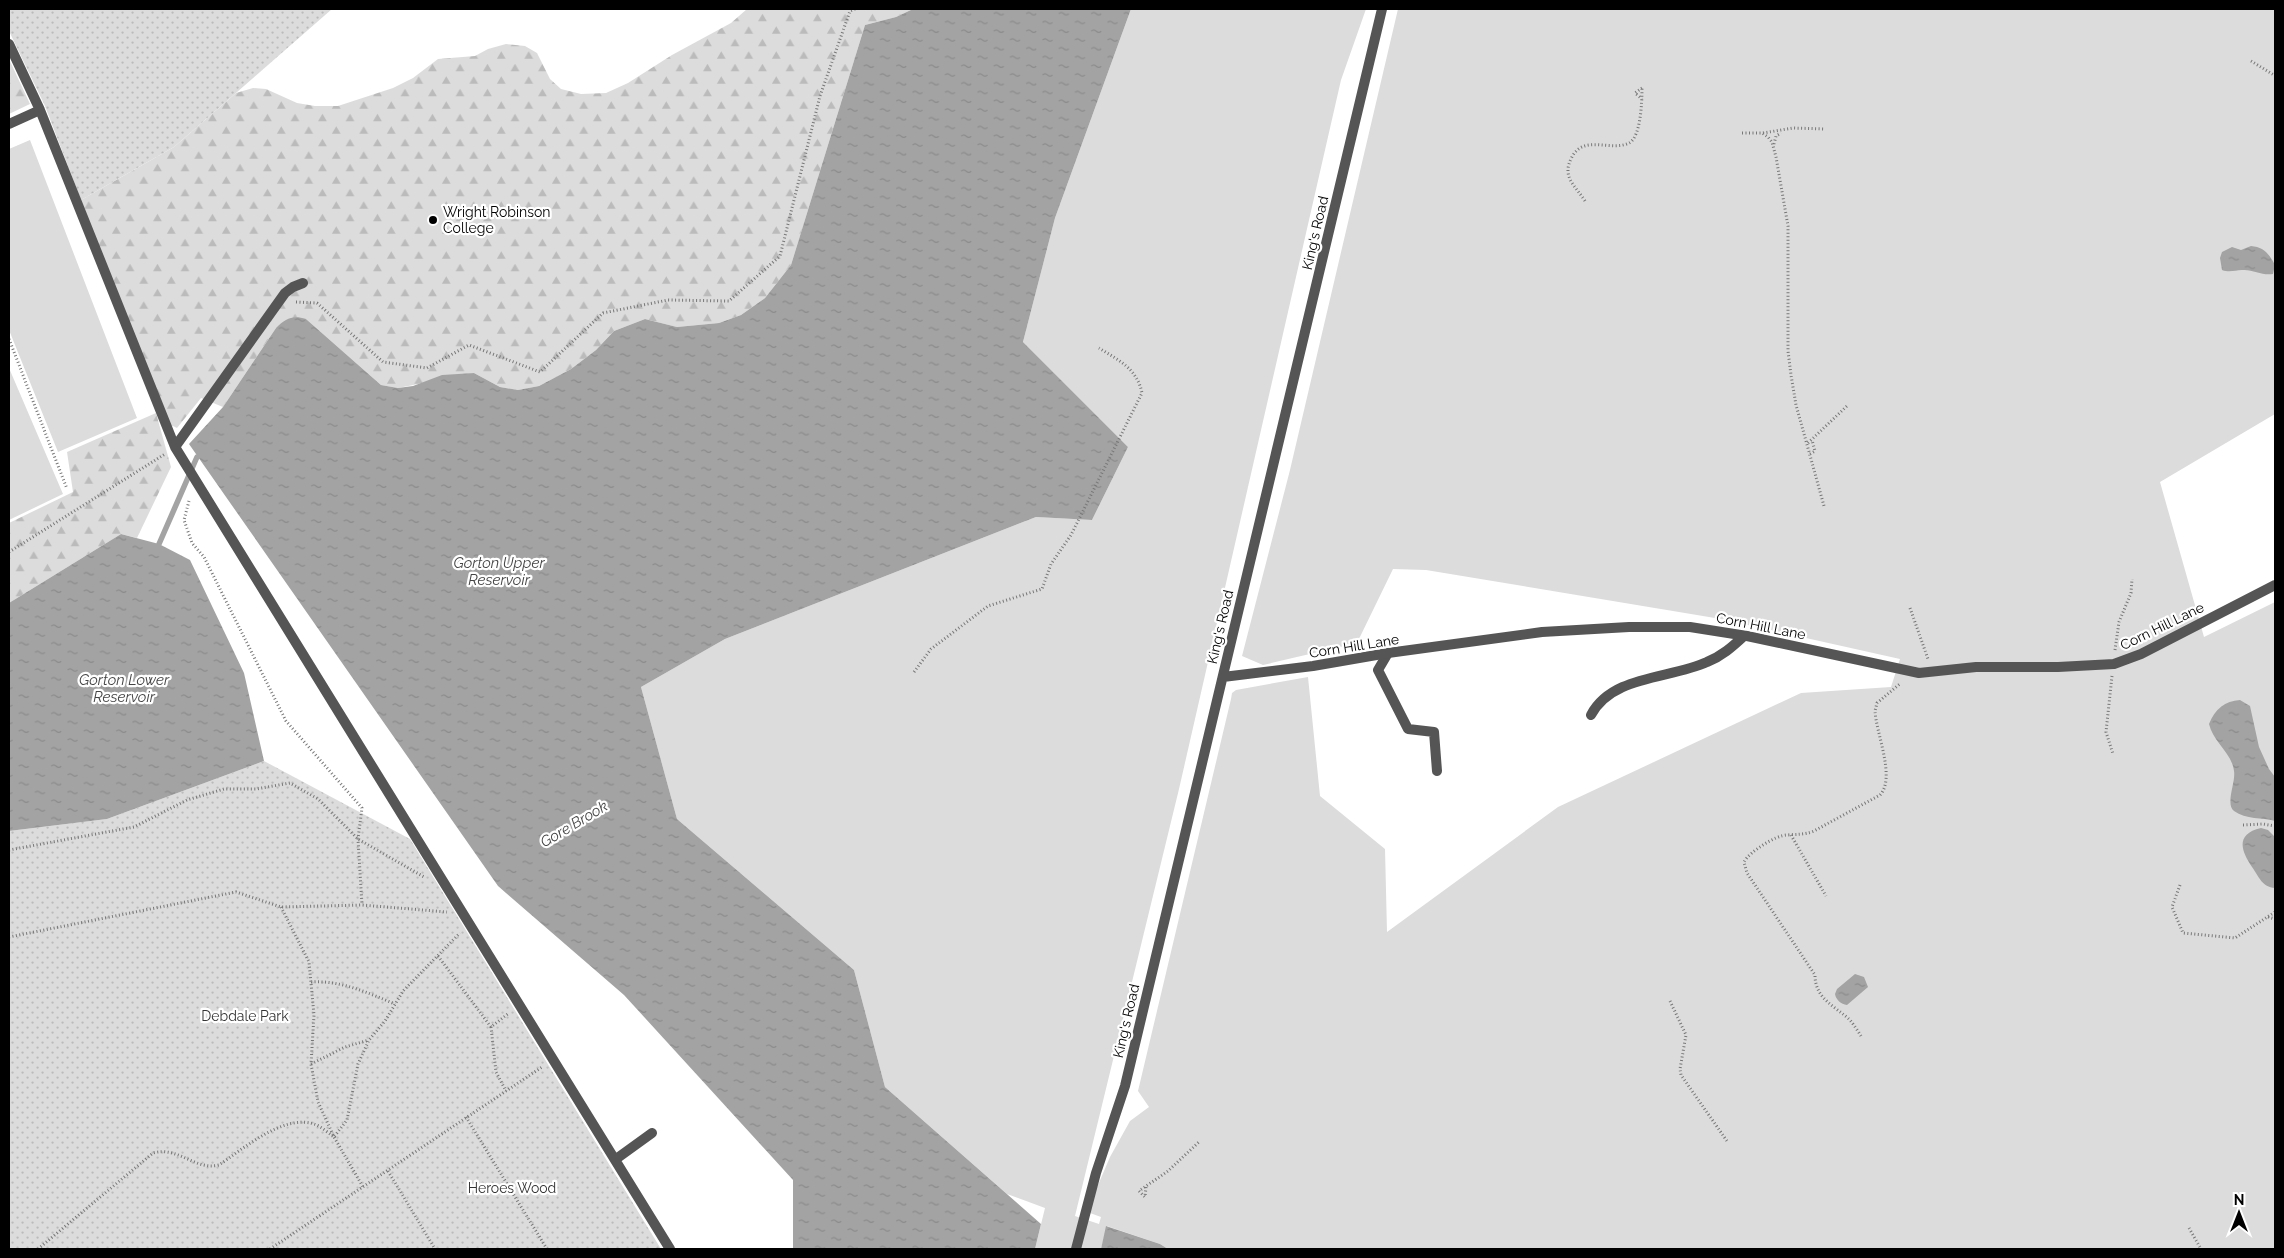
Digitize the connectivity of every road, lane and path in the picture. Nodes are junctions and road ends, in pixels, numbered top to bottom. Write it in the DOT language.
graph roads {
  1 [pos="855,9"];
  2 [pos="1382,9"];
  3 [pos="9,44"];
  4 [pos="2250,61"];
  5 [pos="2274,75"];
  6 [pos="1642,98"];
  7 [pos="40,110"];
  8 [pos="9,124"];
  9 [pos="1825,129"];
  10 [pos="1783,131"];
  11 [pos="1742,133"];
  12 [pos="1762,134"];
  13 [pos="1774,148"];
  14 [pos="1585,201"];
  15 [pos="303,283"];
  16 [pos="279,302"];
  17 [pos="9,339"];
  18 [pos="1099,348"];
  19 [pos="1848,405"];
  20 [pos="1812,440"];
  21 [pos="1808,444"];
  22 [pos="175,447"];
  23 [pos="1810,454"];
  24 [pos="67,489"];
  25 [pos="189,501"];
  26 [pos="1824,506"];
  27 [pos="9,552"];
  28 [pos="2132,578"];
  29 [pos="2275,584"];
  30 [pos="1910,608"];
  31 [pos="1744,636"];
  32 [pos="1388,654"];
  33 [pos="2114,664"];
  34 [pos="914,672"];
  35 [pos="1924,673"];
  36 [pos="1223,678"];
  37 [pos="1591,715"];
  38 [pos="2113,754"];
  39 [pos="1437,771"];
  40 [pos="2243,825"];
  41 [pos="2275,826"];
  42 [pos="1790,835"];
  43 [pos="358,839"];
  44 [pos="9,850"];
  45 [pos="429,884"];
  46 [pos="2180,885"];
  47 [pos="1826,896"];
  48 [pos="362,905"];
  49 [pos="443,905"];
  50 [pos="280,907"];
  51 [pos="448,912"];
  52 [pos="2275,912"];
  53 [pos="463,913"];
  54 [pos="2267,917"];
  55 [pos="452,919"];
  56 [pos="2275,919"];
  57 [pos="457,926"];
  58 [pos="9,937"];
  59 [pos="438,956"];
  60 [pos="311,982"];
  61 [pos="1670,1001"];
  62 [pos="395,1004"];
  63 [pos="520,1005"];
  64 [pos="491,1027"];
  65 [pos="1861,1036"];
  66 [pos="369,1040"];
  67 [pos="554,1060"];
  68 [pos="311,1064"];
  69 [pos="506,1091"];
  70 [pos="466,1117"];
  71 [pos="652,1133"];
  72 [pos="334,1137"];
  73 [pos="1200,1141"];
  74 [pos="1727,1141"];
  75 [pos="616,1159"];
  76 [pos="388,1171"];
  77 [pos="363,1187"];
  78 [pos="1146,1187"];
  79 [pos="2189,1228"];
  80 [pos="38,1249"];
  81 [pos="270,1249"];
  82 [pos="435,1249"];
  83 [pos="547,1249"];
  84 [pos="670,1249"];
  85 [pos="1076,1249"];
  86 [pos="2201,1249"];
  1 -- 16 [label="path"];
  2 -- 36 [label="street, King's Road"];
  3 -- 7 [label="street"];
  4 -- 5 [label="path"];
  6 -- 14 [label="path"];
  7 -- 8 [label="street"];
  7 -- 22 [label="street"];
  9 -- 10 [label="path"];
  10 -- 12 [label="path"];
  10 -- 13 [label="path"];
  11 -- 12 [label="path"];
  12 -- 13 [label="path"];
  13 -- 21 [label="path"];
  15 -- 16 [label="street"];
  16 -- 22 [label="street"];
  17 -- 24 [label="path"];
  18 -- 34 [label="path"];
  19 -- 20 [label="path"];
  20 -- 21 [label="path"];
  20 -- 23 [label="path"];
  21 -- 23 [label="path"];
  22 -- 27 [label="path"];
  22 -- 53 [label="street"];
  23 -- 26 [label="path"];
  25 -- 43 [label="path"];
  28 -- 33 [label="path"];
  29 -- 33 [label="street, Corn Hill Lane"];
  30 -- 35 [label="path"];
  31 -- 32 [label="street, Corn Hill Lane"];
  31 -- 35 [label="street, Corn Hill Lane"];
  31 -- 37 [label="street"];
  32 -- 36 [label="street, Corn Hill Lane"];
  32 -- 39 [label="street"];
  33 -- 35 [label="street, Corn Hill Lane"];
  33 -- 38 [label="path"];
  35 -- 42 [label="path"];
  36 -- 85 [label="street, King's Road"];
  40 -- 41 [label="path"];
  42 -- 47 [label="path"];
  42 -- 65 [label="path"];
  43 -- 44 [label="path"];
  43 -- 45 [label="path"];
  43 -- 48 [label="path"];
  46 -- 54 [label="path"];
  48 -- 50 [label="path"];
  48 -- 51 [label="path"];
  49 -- 51 [label="path"];
  50 -- 58 [label="path"];
  50 -- 60 [label="path"];
  51 -- 53 [label="path"];
  51 -- 55 [label="path"];
  52 -- 54 [label="path"];
  53 -- 63 [label="street"];
  54 -- 56 [label="path"];
  57 -- 59 [label="path"];
  59 -- 62 [label="path"];
  59 -- 64 [label="path"];
  60 -- 62 [label="path"];
  60 -- 68 [label="path"];
  61 -- 74 [label="path"];
  62 -- 66 [label="path"];
  63 -- 64 [label="path"];
  63 -- 67 [label="street"];
  64 -- 69 [label="path"];
  66 -- 68 [label="path"];
  66 -- 72 [label="path"];
  67 -- 69 [label="path"];
  67 -- 75 [label="street"];
  68 -- 72 [label="path"];
  69 -- 70 [label="path"];
  70 -- 76 [label="path"];
  70 -- 83 [label="path"];
  71 -- 75 [label="street"];
  72 -- 77 [label="path"];
  72 -- 80 [label="path"];
  73 -- 78 [label="path"];
  75 -- 84 [label="street"];
  76 -- 77 [label="path"];
  76 -- 82 [label="path"];
  77 -- 81 [label="path"];
  79 -- 86 [label="path"];
}
